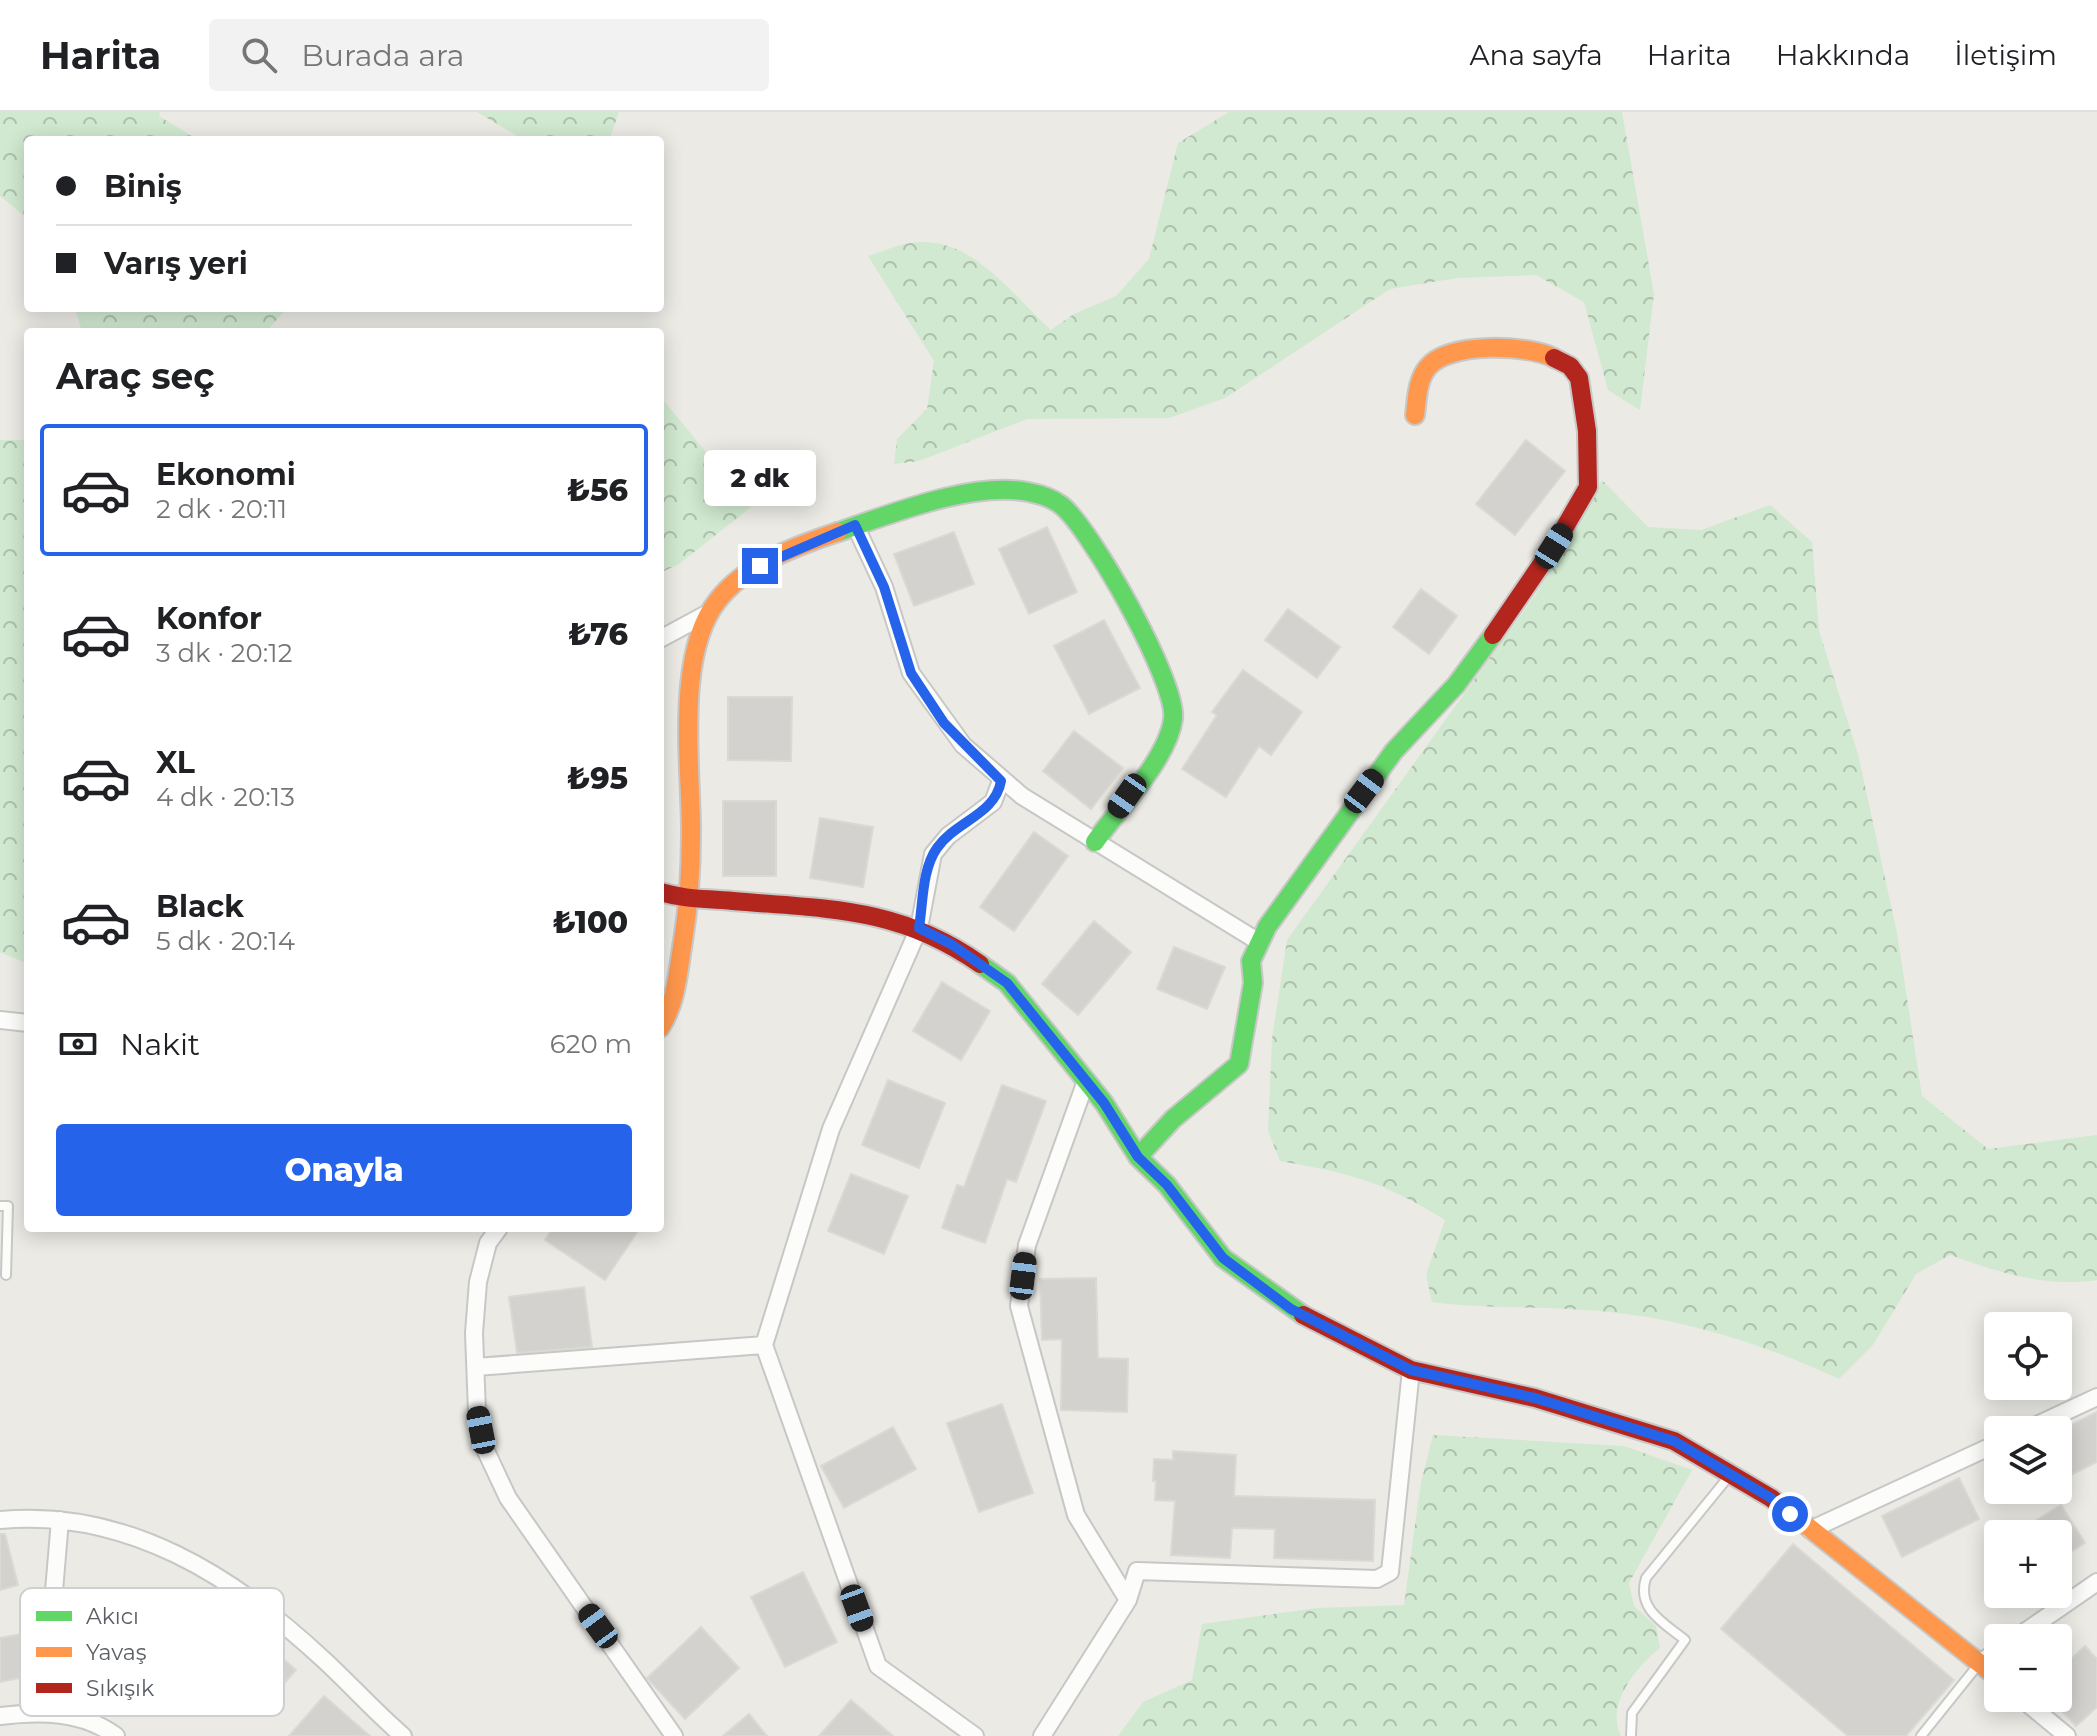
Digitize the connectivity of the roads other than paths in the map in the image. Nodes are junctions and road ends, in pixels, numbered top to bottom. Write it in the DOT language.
graph roads {
  1 [pos="1415,415"];
  2 [pos="855,525"];
  3 [pos="710,612"];
  4 [pos="664,637"];
  5 [pos="1001,781"];
  6 [pos="1095,842"];
  7 [pos="664,893"];
  8 [pos="691,901"];
  9 [pos="919,928"];
  10 [pos="1259,942"];
  11 [pos="664,1019"];
  12 [pos="0,1020"];
  13 [pos="24,1023"];
  14 [pos="1086,1081"];
  15 [pos="1138,1157"];
  16 [pos="0,1206"];
  17 [pos="496,1232"];
  18 [pos="6,1275"];
  19 [pos="764,1345"];
  20 [pos="476,1367"];
  21 [pos="1411,1370"];
  22 [pos="2097,1397"];
  23 [pos="2056,1416"];
  24 [pos="1984,1449"];
  25 [pos="1730,1475"];
  26 [pos="0,1520"];
  27 [pos="60,1520"];
  28 [pos="1810,1530"];
  29 [pos="2097,1582"];
  30 [pos="54,1588"];
  31 [pos="232,1588"];
  32 [pos="1128,1600"];
  33 [pos="2036,1624"];
  34 [pos="284,1625"];
  35 [pos="1984,1660"];
  36 [pos="1980,1663"];
  37 [pos="1984,1666"];
  38 [pos="2038,1712"];
  39 [pos="20,1715"];
  40 [pos="0,1716"];
  41 [pos="73,1716"];
  42 [pos="116,1736"];
  43 [pos="403,1736"];
  44 [pos="674,1736"];
  45 [pos="975,1736"];
  46 [pos="1042,1736"];
  47 [pos="1631,1736"];
  48 [pos="1921,1736"];
  49 [pos="2067,1736"];
  1 -- 10 [label="street"];
  2 -- 3 [label="street"];
  2 -- 5 [label="street"];
  2 -- 6 [label="street"];
  3 -- 4 [label="street"];
  3 -- 8 [label="street"];
  5 -- 6 [label="street"];
  5 -- 9 [label="street"];
  6 -- 10 [label="street"];
  7 -- 8 [label="street"];
  8 -- 9 [label="street"];
  8 -- 11 [label="street"];
  9 -- 14 [label="street"];
  9 -- 19 [label="street"];
  10 -- 15 [label="street"];
  12 -- 13 [label="street"];
  14 -- 15 [label="street"];
  14 -- 32 [label="street"];
  15 -- 21 [label="street"];
  16 -- 18 [label="lane"];
  17 -- 20 [label="street"];
  19 -- 20 [label="street"];
  19 -- 45 [label="street"];
  20 -- 44 [label="street"];
  21 -- 25 [label="street"];
  21 -- 32 [label="street"];
  22 -- 23 [label="street"];
  24 -- 28 [label="street"];
  25 -- 28 [label="street"];
  25 -- 47 [label="lane"];
  26 -- 27 [label="street"];
  27 -- 30 [label="street"];
  27 -- 31 [label="street"];
  28 -- 36 [label="street"];
  29 -- 33 [label="street"];
  32 -- 46 [label="street"];
  34 -- 43 [label="street"];
  35 -- 36 [label="street"];
  36 -- 37 [label="street"];
  36 -- 48 [label="lane"];
  38 -- 49 [label="street"];
  39 -- 40 [label="street"];
  41 -- 42 [label="street"];
}
